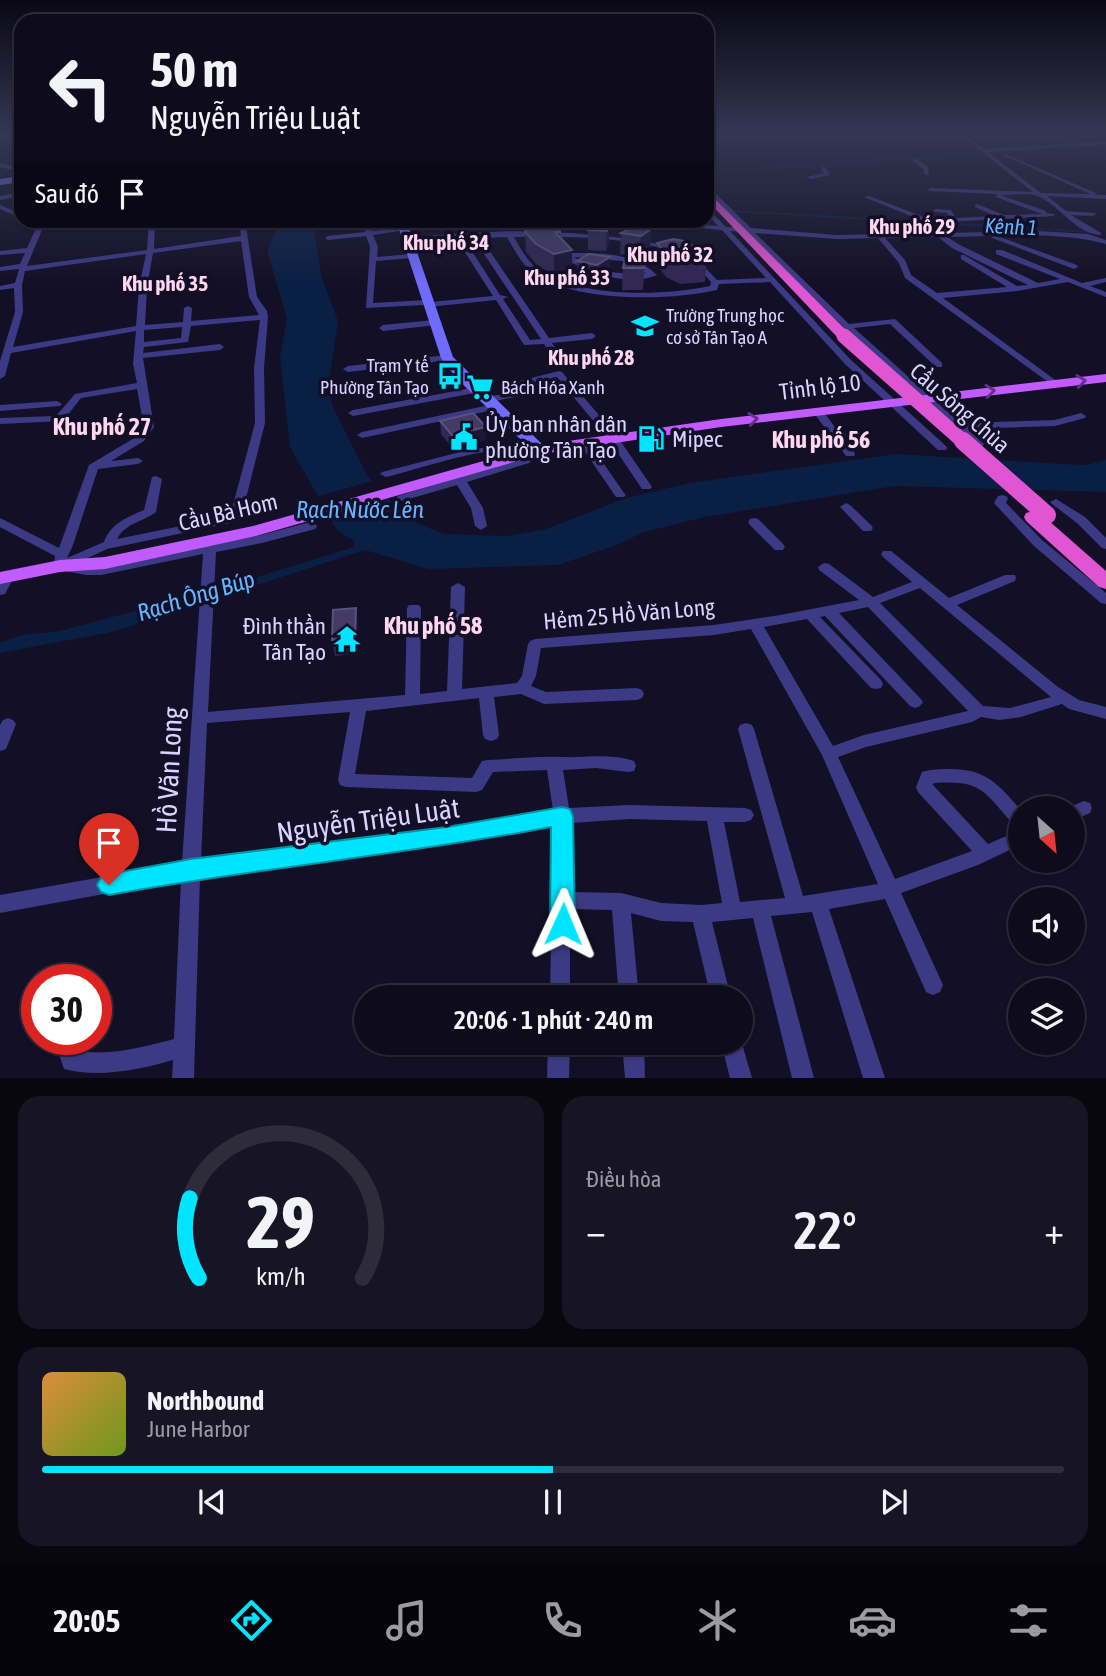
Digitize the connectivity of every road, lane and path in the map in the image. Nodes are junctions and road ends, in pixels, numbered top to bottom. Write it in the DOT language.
graph roads {
  1 [pos="969,184"];
  2 [pos="1028,184"];
  3 [pos="1073,184"];
  4 [pos="930,190"];
  5 [pos="990,192"];
  6 [pos="1041,194"];
  7 [pos="867,197"];
  8 [pos="1102,197"];
  9 [pos="977,206"];
  10 [pos="1007,208"];
  11 [pos="717,210"];
  12 [pos="1066,213"];
  13 [pos="938,214"];
  14 [pos="1094,214"];
  15 [pos="1052,215"];
  16 [pos="1001,216"];
  17 [pos="1020,216"];
  18 [pos="987,218"];
  19 [pos="954,219"];
  20 [pos="997,225"];
  21 [pos="1006,226"];
  22 [pos="1031,227"];
  23 [pos="40,228"];
  24 [pos="150,228"];
  25 [pos="244,228"];
  26 [pos="366,228"];
  27 [pos="711,228"];
  28 [pos="1086,228"];
  29 [pos="403,230"];
  30 [pos="736,230"];
  31 [pos="368,233"];
  32 [pos="509,233"];
  33 [pos="568,234"];
  34 [pos="987,234"];
  35 [pos="588,236"];
  36 [pos="942,236"];
  37 [pos="1106,237"];
  38 [pos="246,238"];
  39 [pos="328,238"];
  40 [pos="850,238"];
  41 [pos="881,238"];
  42 [pos="955,246"];
  43 [pos="858,247"];
  44 [pos="1019,247"];
  45 [pos="29,250"];
  46 [pos="150,252"];
  47 [pos="0,253"];
  48 [pos="566,255"];
  49 [pos="411,256"];
  50 [pos="489,256"];
  51 [pos="584,256"];
  52 [pos="472,257"];
  53 [pos="374,259"];
  54 [pos="23,267"];
  55 [pos="0,269"];
  56 [pos="592,270"];
  57 [pos="1044,271"];
  58 [pos="499,272"];
  59 [pos="608,273"];
  60 [pos="482,274"];
  61 [pos="584,275"];
  62 [pos="653,275"];
  63 [pos="1068,280"];
  64 [pos="1106,280"];
  65 [pos="769,281"];
  66 [pos="715,282"];
  67 [pos="18,285"];
  68 [pos="1082,285"];
  69 [pos="1037,286"];
  70 [pos="0,288"];
  71 [pos="1017,289"];
  72 [pos="672,293"];
  73 [pos="1106,295"];
  74 [pos="514,296"];
  75 [pos="935,296"];
  76 [pos="498,298"];
  77 [pos="428,304"];
  78 [pos="188,308"];
  79 [pos="527,314"];
  80 [pos="510,316"];
  81 [pos="264,317"];
  82 [pos="434,323"];
  83 [pos="187,324"];
  84 [pos="141,328"];
  85 [pos="383,328"];
  86 [pos="842,333"];
  87 [pos="592,335"];
  88 [pos="186,340"];
  89 [pos="547,342"];
  90 [pos="220,347"];
  91 [pos="8,351"];
  92 [pos="139,351"];
  93 [pos="447,358"];
  94 [pos="939,365"];
  95 [pos="560,368"];
  96 [pos="348,369"];
  97 [pos="0,376"];
  98 [pos="1106,378"];
  99 [pos="1055,384"];
  100 [pos="142,385"];
  101 [pos="926,398"];
  102 [pos="486,399"];
  103 [pos="891,402"];
  104 [pos="57,404"];
  105 [pos="0,408"];
  106 [pos="818,412"];
  107 [pos="353,413"];
  108 [pos="1081,416"];
  109 [pos="0,421"];
  110 [pos="959,426"];
  111 [pos="362,435"];
  112 [pos="613,438"];
  113 [pos="584,443"];
  114 [pos="942,448"];
  115 [pos="540,450"];
  116 [pos="516,452"];
  117 [pos="990,452"];
  118 [pos="850,454"];
  119 [pos="138,461"];
  120 [pos="93,467"];
  121 [pos="386,474"];
  122 [pos="156,479"];
  123 [pos="453,486"];
  124 [pos="646,487"];
  125 [pos="620,495"];
  126 [pos="402,498"];
  127 [pos="1002,498"];
  128 [pos="845,507"];
  129 [pos="1046,511"];
  130 [pos="0,522"];
  131 [pos="754,522"];
  132 [pos="311,526"];
  133 [pos="481,526"];
  134 [pos="867,527"];
  135 [pos="1106,545"];
  136 [pos="779,547"];
  137 [pos="210,549"];
  138 [pos="106,553"];
  139 [pos="887,554"];
  140 [pos="60,560"];
  141 [pos="1106,566"];
  142 [pos="824,568"];
  143 [pos="1010,578"];
  144 [pos="3,582"];
  145 [pos="1106,582"];
  146 [pos="921,583"];
  147 [pos="458,587"];
  148 [pos="1106,600"];
  149 [pos="871,602"];
  150 [pos="947,604"];
  151 [pos="414,608"];
  152 [pos="828,610"];
  153 [pos="810,614"];
  154 [pos="755,624"];
  155 [pos="876,684"];
  156 [pos="522,688"];
  157 [pos="486,691"];
  158 [pos="454,694"];
  159 [pos="637,694"];
  160 [pos="412,698"];
  161 [pos="1063,698"];
  162 [pos="915,702"];
  163 [pos="359,706"];
  164 [pos="978,711"];
  165 [pos="1106,713"];
  166 [pos="201,718"];
  167 [pos="8,724"];
  168 [pos="746,729"];
  169 [pos="491,735"];
  170 [pos="0,745"];
  171 [pos="829,754"];
  172 [pos="554,762"];
  173 [pos="628,766"];
  174 [pos="1008,807"];
  175 [pos="713,814"];
  176 [pos="745,815"];
  177 [pos="562,816"];
  178 [pos="1008,842"];
  179 [pos="985,853"];
  180 [pos="191,870"];
  181 [pos="890,889"];
  182 [pos="563,900"];
  183 [pos="621,902"];
  184 [pos="818,902"];
  185 [pos="0,904"];
  186 [pos="796,905"];
  187 [pos="760,909"];
  188 [pos="733,911"];
  189 [pos="701,914"];
  190 [pos="561,985"];
  191 [pos="628,985"];
  192 [pos="718,985"];
  193 [pos="933,985"];
  194 [pos="185,1046"];
  195 [pos="70,1055"];
  196 [pos="559,1055"];
  197 [pos="634,1055"];
  198 [pos="735,1055"];
  199 [pos="635,1075"];
  200 [pos="183,1077"];
  201 [pos="558,1077"];
  202 [pos="741,1077"];
  203 [pos="803,1077"];
  204 [pos="874,1077"];
  1 -- 5 [label="street"];
  2 -- 6 [label="street"];
  3 -- 8 [label="street"];
  4 -- 5 [label="street"];
  5 -- 6 [label="street"];
  5 -- 15 [label="street"];
  6 -- 8 [label="street"];
  6 -- 12 [label="street"];
  7 -- 19 [label="street"];
  9 -- 16 [label="street"];
  10 -- 17 [label="street"];
  11 -- 30 [label="highway, Cầu Sông Chùa"];
  11 -- 30 [label="street"];
  12 -- 14 [label="street"];
  12 -- 28 [label="street"];
  13 -- 19 [label="street"];
  15 -- 17 [label="street"];
  15 -- 28 [label="street"];
  16 -- 17 [label="street"];
  16 -- 18 [label="street"];
  17 -- 22 [label="street"];
  18 -- 19 [label="street"];
  18 -- 20 [label="street"];
  18 -- 21 [label="street"];
  23 -- 45 [label="street"];
  24 -- 46 [label="street"];
  25 -- 38 [label="street"];
  26 -- 31 [label="street"];
  27 -- 30 [label="street"];
  28 -- 37 [label="street"];
  29 -- 31 [label="street"];
  29 -- 32 [label="street"];
  29 -- 49 [label="main road"];
  30 -- 40 [label="street"];
  30 -- 65 [label="street"];
  30 -- 86 [label="highway, Cầu Sông Chùa"];
  31 -- 39 [label="street"];
  31 -- 53 [label="street"];
  32 -- 33 [label="street"];
  32 -- 72 [label="street"];
  33 -- 35 [label="street"];
  33 -- 48 [label="street"];
  34 -- 36 [label="street"];
  34 -- 37 [label="street"];
  34 -- 44 [label="street"];
  35 -- 51 [label="street"];
  35 -- 66 [label="street"];
  36 -- 41 [label="street"];
  36 -- 42 [label="street"];
  38 -- 46 [label="street"];
  38 -- 81 [label="street"];
  40 -- 41 [label="street"];
  40 -- 43 [label="street"];
  41 -- 75 [label="street"];
  42 -- 69 [label="street"];
  42 -- 71 [label="street"];
  44 -- 57 [label="street"];
  44 -- 57 [label="street"];
  45 -- 47 [label="street"];
  45 -- 54 [label="street"];
  46 -- 54 [label="street"];
  46 -- 84 [label="street"];
  48 -- 51 [label="street"];
  48 -- 56 [label="street"];
  49 -- 53 [label="street"];
  49 -- 77 [label="main road"];
  50 -- 52 [label="street"];
  50 -- 52 [label="street"];
  50 -- 58 [label="street"];
  51 -- 59 [label="street"];
  51 -- 62 [label="street"];
  52 -- 60 [label="street"];
  53 -- 77 [label="street"];
  54 -- 55 [label="street"];
  54 -- 67 [label="street"];
  56 -- 59 [label="street"];
  56 -- 61 [label="street"];
  57 -- 63 [label="street"];
  58 -- 60 [label="street"];
  58 -- 74 [label="street"];
  59 -- 62 [label="street"];
  60 -- 76 [label="street"];
  62 -- 72 [label="street"];
  63 -- 68 [label="street"];
  63 -- 69 [label="street"];
  64 -- 68 [label="street"];
  65 -- 66 [label="street"];
  65 -- 103 [label="street"];
  66 -- 72 [label="street"];
  67 -- 70 [label="street"];
  67 -- 91 [label="street"];
  68 -- 73 [label="street"];
  69 -- 71 [label="street"];
  71 -- 75 [label="street"];
  74 -- 76 [label="street"];
  74 -- 79 [label="street"];
  75 -- 99 [label="street"];
  76 -- 77 [label="street"];
  76 -- 80 [label="street"];
  77 -- 82 [label="main road"];
  78 -- 83 [label="street"];
  79 -- 80 [label="street"];
  79 -- 89 [label="street"];
  80 -- 89 [label="street"];
  81 -- 83 [label="street"];
  81 -- 138 [label="street"];
  82 -- 85 [label="street"];
  82 -- 93 [label="main road"];
  83 -- 84 [label="street"];
  83 -- 88 [label="street"];
  84 -- 91 [label="street"];
  84 -- 92 [label="street"];
  86 -- 94 [label="street"];
  86 -- 101 [label="street"];
  86 -- 129 [label="highway, Cầu Sông Chùa"];
  87 -- 89 [label="street"];
  88 -- 92 [label="street"];
  89 -- 95 [label="street"];
  90 -- 92 [label="street"];
  91 -- 97 [label="street"];
  92 -- 100 [label="street"];
  93 -- 96 [label="street"];
  93 -- 102 [label="main road"];
  95 -- 102 [label="street"];
  95 -- 112 [label="street"];
  99 -- 98 [label="main road, Tỉnh lộ 10, one-way"];
  101 -- 99 [label="main road, Tỉnh lộ 10, one-way"];
  100 -- 109 [label="street"];
  100 -- 120 [label="street"];
  101 -- 103 [label="main road, Tỉnh lộ 10"];
  101 -- 110 [label="street"];
  102 -- 107 [label="street"];
  102 -- 111 [label="street"];
  102 -- 115 [label="main road"];
  103 -- 106 [label="main road, Tỉnh lộ 10"];
  103 -- 114 [label="street"];
  104 -- 105 [label="street"];
  112 -- 106 [label="main road, Tỉnh lộ 10, one-way"];
  106 -- 118 [label="street"];
  108 -- 110 [label="street"];
  110 -- 117 [label="street"];
  112 -- 113 [label="main road, Tỉnh lộ 10"];
  112 -- 124 [label="street"];
  113 -- 115 [label="main road, Tỉnh lộ 10"];
  113 -- 125 [label="street"];
  115 -- 116 [label="main road, Tỉnh lộ 10"];
  115 -- 121 [label="street, Tỉnh lộ 10"];
  115 -- 123 [label="street, Tỉnh lộ 10"];
  116 -- 138 [label="main road, Cầu Bà Hom"];
  119 -- 120 [label="street"];
  120 -- 140 [label="street"];
  122 -- 138 [label="street"];
  123 -- 126 [label="street, Tỉnh lộ 10"];
  123 -- 133 [label="street"];
  127 -- 148 [label="street"];
  128 -- 134 [label="street"];
  129 -- 135 [label="street"];
  129 -- 141 [label="highway"];
  129 -- 145 [label="highway"];
  130 -- 140 [label="street"];
  131 -- 136 [label="street"];
  132 -- 137 [label="street"];
  137 -- 140 [label="street"];
  137 -- 166 [label="street, Hồ Văn Long"];
  138 -- 140 [label="main road"];
  139 -- 146 [label="street"];
  140 -- 144 [label="main road"];
  142 -- 149 [label="street"];
  143 -- 150 [label="street"];
  146 -- 149 [label="street, Hẻm 25 Hồ Văn Long"];
  146 -- 150 [label="street"];
  147 -- 158 [label="street"];
  149 -- 152 [label="street, Hẻm 25 Hồ Văn Long"];
  149 -- 164 [label="street"];
  150 -- 161 [label="street"];
  151 -- 160 [label="street"];
  152 -- 153 [label="street, Hẻm 25 Hồ Văn Long"];
  152 -- 162 [label="street"];
  153 -- 154 [label="street, Hẻm 25 Hồ Văn Long"];
  153 -- 155 [label="street"];
  154 -- 156 [label="street, Hẻm 25 Hồ Văn Long"];
  154 -- 171 [label="street"];
  156 -- 157 [label="street"];
  156 -- 159 [label="street"];
  157 -- 158 [label="street"];
  157 -- 169 [label="street"];
  158 -- 160 [label="street"];
  160 -- 163 [label="street"];
  161 -- 164 [label="street"];
  161 -- 165 [label="street"];
  163 -- 166 [label="street"];
  163 -- 172 [label="street"];
  164 -- 171 [label="street"];
  166 -- 180 [label="street, Hồ Văn Long"];
  167 -- 170 [label="street"];
  168 -- 186 [label="street"];
  171 -- 181 [label="street"];
  172 -- 173 [label="street"];
  172 -- 177 [label="street"];
  174 -- 179 [label="street"];
  175 -- 176 [label="street, Nguyễn Triệu Luật"];
  175 -- 177 [label="street, Nguyễn Triệu Luật"];
  175 -- 188 [label="street"];
  177 -- 180 [label="street, Nguyễn Triệu Luật"];
  177 -- 182 [label="street"];
  178 -- 179 [label="street"];
  179 -- 181 [label="street"];
  180 -- 185 [label="street, Nguyễn Triệu Luật"];
  180 -- 194 [label="street, Hồ Văn Long"];
  181 -- 184 [label="street"];
  181 -- 193 [label="street"];
  182 -- 183 [label="street"];
  182 -- 190 [label="street"];
  183 -- 189 [label="street"];
  183 -- 191 [label="street"];
  184 -- 186 [label="street"];
  184 -- 204 [label="street"];
  186 -- 187 [label="street"];
  187 -- 188 [label="street"];
  187 -- 203 [label="street"];
  188 -- 189 [label="street"];
  189 -- 192 [label="street"];
  194 -- 195 [label="street"];
  194 -- 200 [label="street, Hồ Văn Long"];
  196 -- 201 [label="street"];
  197 -- 199 [label="street"];
  198 -- 202 [label="street"];
}
